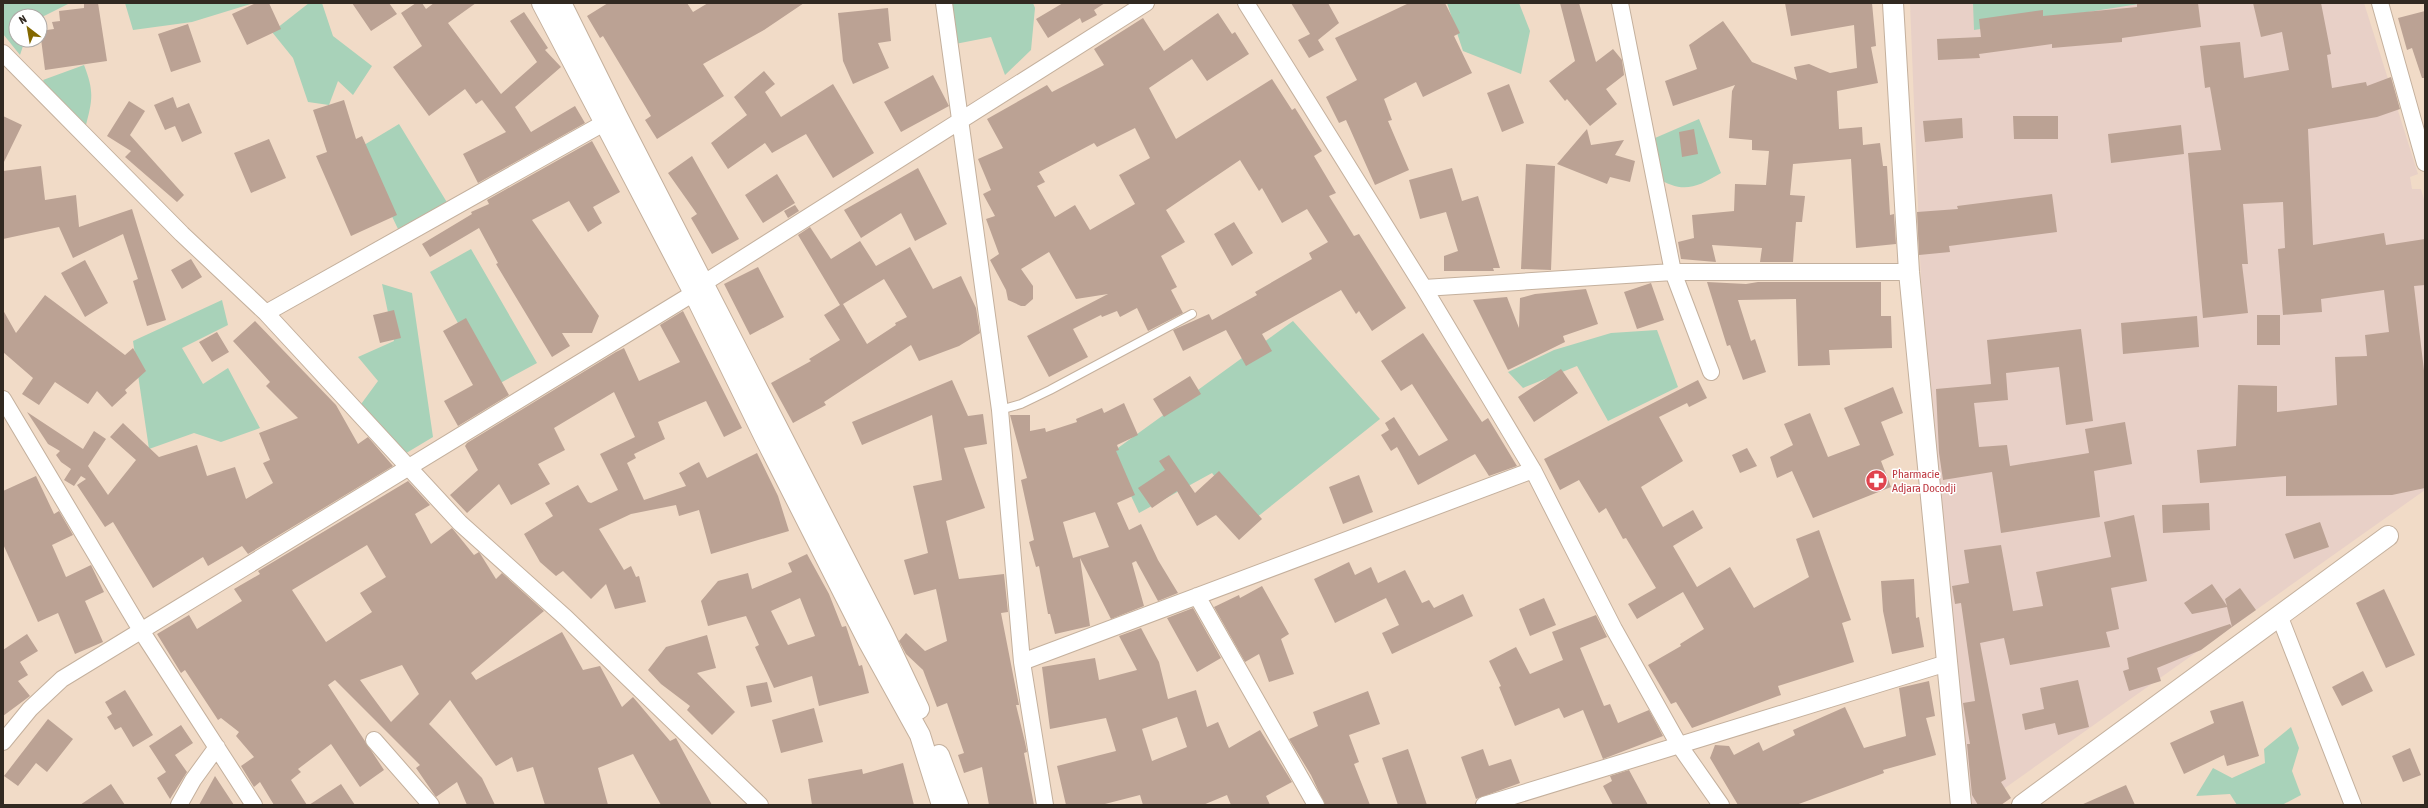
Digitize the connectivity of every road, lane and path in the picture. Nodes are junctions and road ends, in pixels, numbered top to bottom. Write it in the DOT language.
graph roads {
  1 [pos="542,3"];
  2 [pos="561,3"];
  3 [pos="944,3"];
  4 [pos="1146,3"];
  5 [pos="1246,3"];
  6 [pos="1620,3"];
  7 [pos="1894,3"];
  8 [pos="2380,3"];
  9 [pos="3,53"];
  10 [pos="961,121"];
  11 [pos="604,123"];
  12 [pos="2425,163"];
  13 [pos="1673,272"];
  14 [pos="1909,272"];
  15 [pos="699,288"];
  16 [pos="1424,288"];
  17 [pos="266,313"];
  18 [pos="1192,314"];
  19 [pos="1711,372"];
  20 [pos="3,399"];
  21 [pos="1000,410"];
  22 [pos="408,468"];
  23 [pos="1533,470"];
  24 [pos="2388,536"];
  25 [pos="1197,596"];
  26 [pos="2279,615"];
  27 [pos="142,632"];
  28 [pos="1022,662"];
  29 [pos="1947,663"];
  30 [pos="374,740"];
  31 [pos="3,742"];
  32 [pos="1678,745"];
  33 [pos="217,747"];
  34 [pos="179,805"];
  35 [pos="254,805"];
  36 [pos="431,805"];
  37 [pos="760,805"];
  38 [pos="942,805"];
  39 [pos="958,805"];
  40 [pos="1045,805"];
  41 [pos="1316,805"];
  42 [pos="1484,805"];
  43 [pos="1721,805"];
  44 [pos="1961,805"];
  45 [pos="2022,805"];
  46 [pos="2353,805"];
  1 -- 11 [label="street"];
  2 -- 15 [label="street"];
  3 -- 10 [label="street"];
  4 -- 10 [label="street"];
  5 -- 16 [label="street"];
  6 -- 13 [label="street"];
  7 -- 14 [label="street"];
  8 -- 12 [label="street"];
  9 -- 17 [label="street"];
  10 -- 15 [label="street"];
  10 -- 21 [label="street"];
  11 -- 15 [label="street"];
  11 -- 17 [label="street"];
  13 -- 14 [label="street"];
  13 -- 16 [label="street"];
  13 -- 19 [label="street"];
  14 -- 29 [label="street"];
  15 -- 22 [label="street"];
  15 -- 38 [label="street"];
  15 -- 39 [label="street"];
  16 -- 23 [label="street"];
  17 -- 22 [label="street"];
  18 -- 21 [label="lane"];
  20 -- 27 [label="street"];
  21 -- 28 [label="street"];
  22 -- 27 [label="street"];
  22 -- 37 [label="street"];
  23 -- 25 [label="street"];
  23 -- 32 [label="street"];
  24 -- 26 [label="street"];
  25 -- 28 [label="street"];
  25 -- 41 [label="street"];
  26 -- 45 [label="street"];
  26 -- 46 [label="street"];
  27 -- 31 [label="street"];
  27 -- 33 [label="street"];
  28 -- 40 [label="street"];
  29 -- 32 [label="street"];
  29 -- 44 [label="street"];
  30 -- 36 [label="street"];
  32 -- 42 [label="street"];
  32 -- 43 [label="street"];
  33 -- 34 [label="street"];
  33 -- 35 [label="street"];
}
